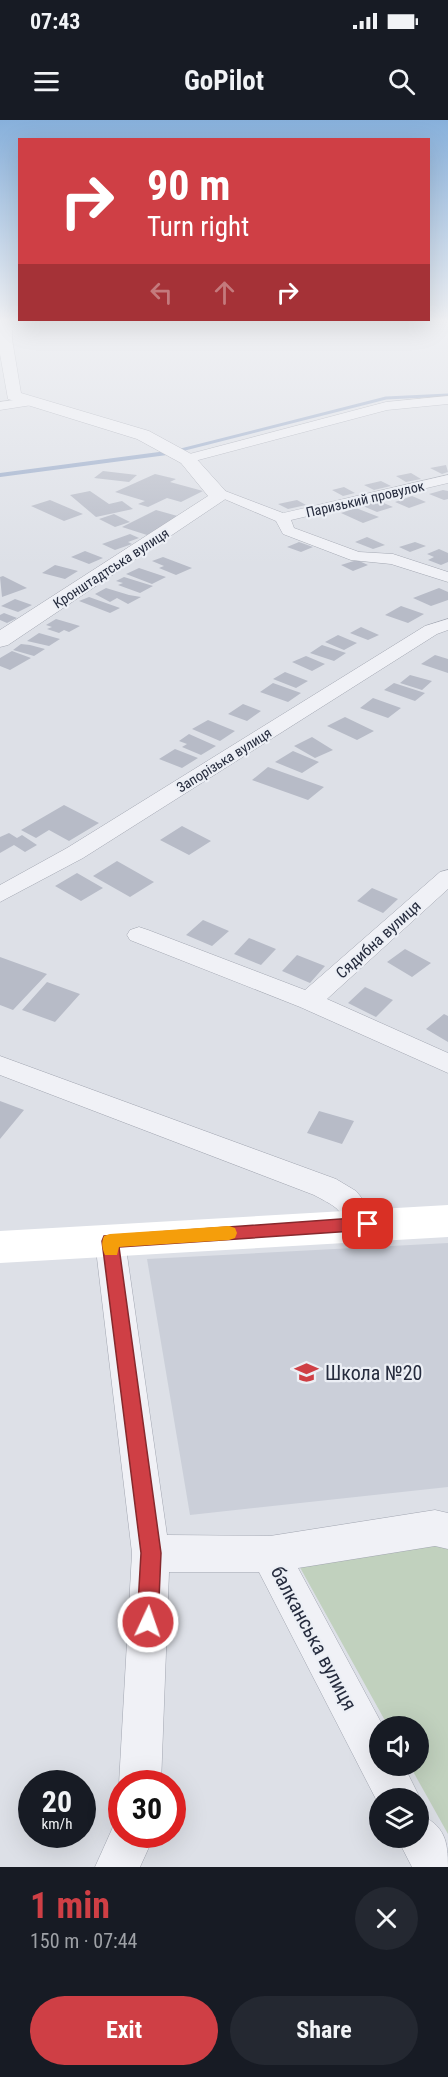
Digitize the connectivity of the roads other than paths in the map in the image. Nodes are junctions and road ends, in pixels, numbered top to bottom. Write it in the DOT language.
graph roads {
  1 [pos="24,403"];
  2 [pos="30,403"];
  3 [pos="422,403"];
  4 [pos="0,406"];
  5 [pos="173,451"];
  6 [pos="448,479"];
  7 [pos="218,494"];
  8 [pos="282,518"];
  9 [pos="448,577"];
  10 [pos="448,624"];
  11 [pos="0,640"];
  12 [pos="448,877"];
  13 [pos="0,896"];
  14 [pos="139,934"];
  15 [pos="309,1001"];
  16 [pos="448,1064"];
  17 [pos="0,1065"];
  18 [pos="448,1221"];
  19 [pos="368,1224"];
  20 [pos="110,1241"];
  21 [pos="0,1247"];
  22 [pos="448,1531"];
  23 [pos="151,1553"];
  24 [pos="270,1554"];
  25 [pos="369,1743"];
  26 [pos="141,1770"];
  27 [pos="126,1848"];
  28 [pos="425,1848"];
  29 [pos="117,1867"];
  30 [pos="436,1867"];
  1 -- 4 [label="street"];
  2 -- 5 [label="street"];
  3 -- 5 [label="street"];
  5 -- 7 [label="street"];
  6 -- 8 [label="street, Паризький провулок"];
  7 -- 8 [label="street"];
  7 -- 11 [label="street, Кронштадтська вулиця"];
  8 -- 9 [label="street"];
  10 -- 13 [label="street, Запорізька вулиця"];
  12 -- 15 [label="street, Сядибна вулиця"];
  14 -- 15 [label="street"];
  15 -- 16 [label="street"];
  17 -- 19 [label="street"];
  18 -- 19 [label="main road"];
  19 -- 20 [label="main road"];
  20 -- 21 [label="main road"];
  20 -- 23 [label="street"];
  22 -- 24 [label="street"];
  23 -- 24 [label="street, балканська вулиця"];
  23 -- 26 [label="street"];
  24 -- 25 [label="street, балканська вулиця"];
  27 -- 29 [label="street"];
  28 -- 30 [label="street"];
}
